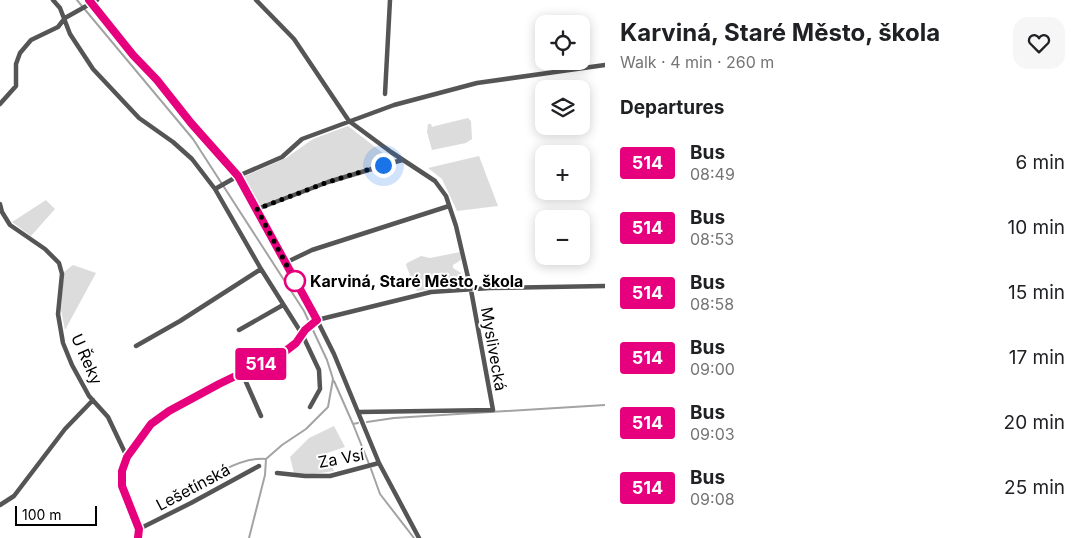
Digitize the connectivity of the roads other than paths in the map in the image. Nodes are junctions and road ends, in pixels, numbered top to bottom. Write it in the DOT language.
graph roads {
  1 [pos="53,0"];
  2 [pos="97,0"];
  3 [pos="256,0"];
  4 [pos="390,0"];
  5 [pos="90,2"];
  6 [pos="65,18"];
  7 [pos="605,65"];
  8 [pos="384,94"];
  9 [pos="0,104"];
  10 [pos="350,121"];
  11 [pos="402,160"];
  12 [pos="238,176"];
  13 [pos="220,186"];
  14 [pos="0,204"];
  15 [pos="449,206"];
  16 [pos="257,209"];
  17 [pos="285,263"];
  18 [pos="261,269"];
  19 [pos="605,286"];
  20 [pos="471,290"];
  21 [pos="284,305"];
  22 [pos="317,320"];
  23 [pos="239,330"];
  24 [pos="302,334"];
  25 [pos="136,346"];
  26 [pos="242,373"];
  27 [pos="93,400"];
  28 [pos="310,407"];
  29 [pos="359,412"];
  30 [pos="261,416"];
  31 [pos="127,457"];
  32 [pos="380,464"];
  33 [pos="259,466"];
  34 [pos="277,472"];
  35 [pos="0,505"];
  36 [pos="139,529"];
  37 [pos="138,538"];
  38 [pos="419,538"];
  1 -- 6 [label="street"];
  2 -- 5 [label="street"];
  3 -- 10 [label="street, Myslivecká"];
  4 -- 8 [label="street"];
  5 -- 6 [label="street"];
  5 -- 12 [label="street, Za Vsí"];
  6 -- 9 [label="street"];
  6 -- 13 [label="street"];
  7 -- 10 [label="street"];
  10 -- 11 [label="street, Myslivecká"];
  10 -- 12 [label="street"];
  11 -- 15 [label="street, Myslivecká"];
  11 -- 16 [label="street"];
  12 -- 13 [label="street"];
  12 -- 16 [label="street, Za Vsí"];
  13 -- 18 [label="street"];
  14 -- 27 [label="street, U Řeky"];
  15 -- 17 [label="street"];
  15 -- 20 [label="street, Myslivecká"];
  16 -- 17 [label="street, Za Vsí"];
  17 -- 22 [label="street, Za Vsí"];
  18 -- 21 [label="street"];
  18 -- 25 [label="street"];
  19 -- 20 [label="street"];
  20 -- 22 [label="street"];
  20 -- 29 [label="street, Myslivecká"];
  21 -- 23 [label="street"];
  21 -- 24 [label="street"];
  22 -- 24 [label="street"];
  22 -- 29 [label="street, Za Vsí"];
  24 -- 26 [label="street"];
  24 -- 28 [label="street"];
  26 -- 30 [label="street"];
  26 -- 31 [label="street"];
  27 -- 31 [label="street, U Řeky"];
  27 -- 35 [label="street, U Řeky"];
  29 -- 32 [label="street, Za Vsí"];
  31 -- 36 [label="street"];
  32 -- 34 [label="street, Za Vsí"];
  32 -- 38 [label="street, Za Vsí"];
  33 -- 36 [label="street, Lešetínská"];
  36 -- 37 [label="street"];
}
